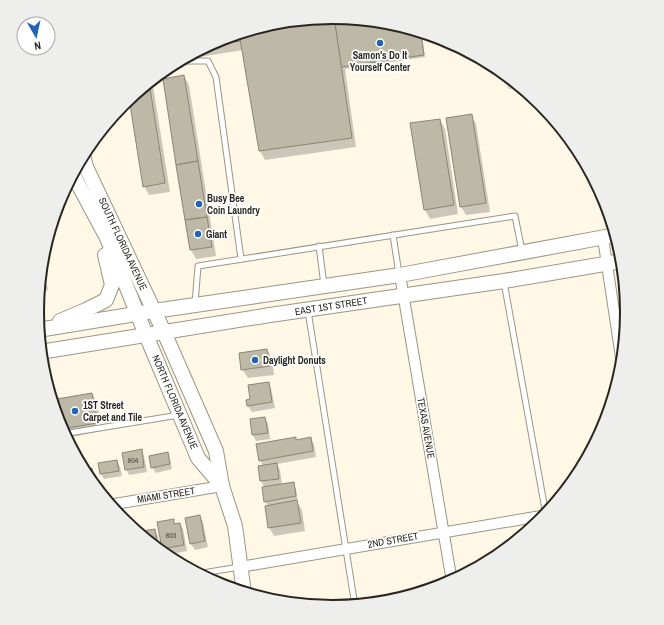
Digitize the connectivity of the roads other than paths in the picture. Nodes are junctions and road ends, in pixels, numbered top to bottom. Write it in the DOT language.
graph roads {
  1 [pos="192,61"];
  2 [pos="85,163"];
  3 [pos="76,180"];
  4 [pos="76,180"];
  5 [pos="393,235"];
  6 [pos="609,236"];
  7 [pos="319,246"];
  8 [pos="522,252"];
  9 [pos="241,259"];
  10 [pos="616,262"];
  11 [pos="606,263"];
  12 [pos="400,275"];
  13 [pos="504,281"];
  14 [pos="324,286"];
  15 [pos="404,295"];
  16 [pos="195,304"];
  17 [pos="154,310"];
  18 [pos="307,310"];
  19 [pos="137,313"];
  20 [pos="44,328"];
  21 [pos="44,329"];
  22 [pos="164,332"];
  23 [pos="146,335"];
  24 [pos="619,343"];
  25 [pos="46,351"];
  26 [pos="180,414"];
  27 [pos="70,433"];
  28 [pos="222,486"];
  29 [pos="116,504"];
  30 [pos="545,508"];
  31 [pos="536,517"];
  32 [pos="444,532"];
  33 [pos="346,548"];
  34 [pos="240,566"];
  35 [pos="207,572"];
  36 [pos="451,575"];
  37 [pos="243,587"];
  38 [pos="354,600"];
  1 -- 9 [label="lane"];
  2 -- 17 [label="main road, SOUTH FLORIDA AVENUE"];
  3 -- 19 [label="main road, SOUTH FLORIDA AVENUE"];
  4 -- 20 [label="main road"];
  5 -- 7 [label="lane"];
  5 -- 8 [label="lane"];
  5 -- 12 [label="lane"];
  6 -- 8 [label="main road, EAST 1ST STREET"];
  6 -- 11 [label="street"];
  7 -- 9 [label="lane"];
  7 -- 14 [label="lane"];
  8 -- 12 [label="main road, EAST 1ST STREET"];
  9 -- 16 [label="lane"];
  10 -- 11 [label="main road, EAST 1ST STREET"];
  11 -- 13 [label="main road, EAST 1ST STREET"];
  11 -- 24 [label="street"];
  12 -- 14 [label="main road, EAST 1ST STREET"];
  12 -- 15 [label="street, TEXAS AVENUE"];
  13 -- 15 [label="main road, EAST 1ST STREET"];
  13 -- 30 [label="lane"];
  14 -- 16 [label="main road, EAST 1ST STREET"];
  15 -- 18 [label="main road, EAST 1ST STREET"];
  15 -- 32 [label="street, TEXAS AVENUE"];
  16 -- 17 [label="main road, EAST 1ST STREET"];
  17 -- 19 [label="main road, EAST 1ST STREET"];
  17 -- 22 [label="main road, SOUTH FLORIDA AVENUE"];
  18 -- 22 [label="main road, EAST 1ST STREET"];
  18 -- 33 [label="lane"];
  19 -- 21 [label="main road, EAST 1ST STREET"];
  19 -- 23 [label="main road, NORTH FLORIDA AVENUE"];
  22 -- 23 [label="main road, EAST 1ST STREET"];
  22 -- 28 [label="main road, NORTH FLORIDA AVENUE"];
  23 -- 25 [label="main road, EAST 1ST STREET"];
  23 -- 26 [label="main road, NORTH FLORIDA AVENUE"];
  26 -- 27 [label="lane"];
  26 -- 28 [label="main road, NORTH FLORIDA AVENUE"];
  28 -- 29 [label="street, MIAMI STREET"];
  28 -- 34 [label="main road, NORTH FLORIDA AVENUE"];
  31 -- 32 [label="street, 2ND STREET"];
  32 -- 33 [label="street, 2ND STREET"];
  32 -- 36 [label="street, TEXAS AVENUE"];
  33 -- 34 [label="street, 2ND STREET"];
  33 -- 38 [label="lane"];
  34 -- 35 [label="lane"];
  34 -- 37 [label="main road, NORTH FLORIDA AVENUE"];
}
